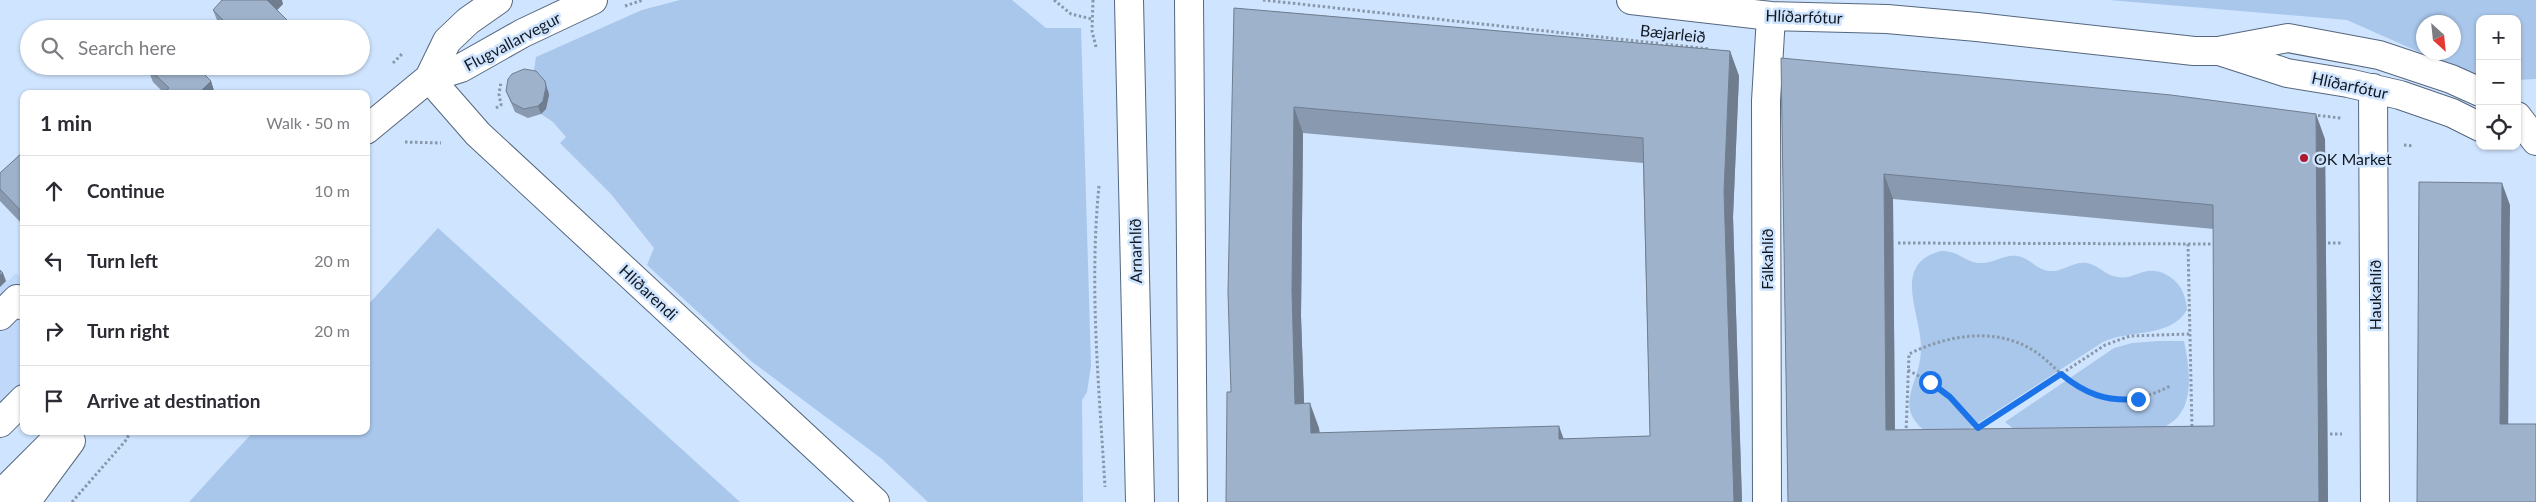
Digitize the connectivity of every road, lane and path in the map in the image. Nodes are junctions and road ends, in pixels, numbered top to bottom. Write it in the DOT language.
graph roads {
  1 [pos="498,0"];
  2 [pos="593,0"];
  3 [pos="1054,0"];
  4 [pos="1093,0"];
  5 [pos="1129,0"];
  6 [pos="1189,0"];
  7 [pos="1263,0"];
  8 [pos="1631,0"];
  9 [pos="1905,0"];
  10 [pos="1771,16"];
  11 [pos="1093,19"];
  12 [pos="1977,27"];
  13 [pos="1719,50"];
  14 [pos="2218,51"];
  15 [pos="1097,54"];
  16 [pos="429,78"];
  17 [pos="2373,88"];
  18 [pos="2476,90"];
  19 [pos="2310,114"];
  20 [pos="2348,119"];
  21 [pos="2521,122"];
  22 [pos="2476,125"];
  23 [pos="370,127"];
  24 [pos="2521,141"];
  25 [pos="445,143"];
  26 [pos="2536,143"];
  27 [pos="401,144"];
  28 [pos="1099,181"];
  29 [pos="1898,242"];
  30 [pos="2188,244"];
  31 [pos="2222,244"];
  32 [pos="20,302"];
  33 [pos="0,316"];
  34 [pos="2190,334"];
  35 [pos="1908,370"];
  36 [pos="2061,374"];
  37 [pos="2170,386"];
  38 [pos="20,403"];
  39 [pos="0,423"];
  40 [pos="1978,428"];
  41 [pos="1971,433"];
  42 [pos="1906,434"];
  43 [pos="60,435"];
  44 [pos="75,435"];
  45 [pos="129,435"];
  46 [pos="2192,437"];
  47 [pos="1105,491"];
  48 [pos="0,495"];
  49 [pos="26,502"];
  50 [pos="72,502"];
  51 [pos="875,502"];
  52 [pos="1140,502"];
  53 [pos="1193,502"];
  54 [pos="1767,502"];
  55 [pos="2375,502"];
  1 -- 16 [label="street, Flugvallarvegur"];
  2 -- 16 [label="street, Flugvallarvegur"];
  3 -- 11 [label="path"];
  4 -- 11 [label="path"];
  5 -- 52 [label="street, Arnarhlíð"];
  6 -- 53 [label="street"];
  7 -- 13 [label="path, Bæjarleið"];
  8 -- 10 [label="street, Hlíðarfótur"];
  9 -- 12 [label="street, Hlíðarfótur"];
  10 -- 12 [label="street, Hlíðarfótur"];
  10 -- 54 [label="street, Fálkahlíð"];
  11 -- 15 [label="path"];
  12 -- 14 [label="street, Hlíðarfótur"];
  14 -- 17 [label="street, Hlíðarfótur"];
  14 -- 18 [label="street, Hlíðarfótur"];
  16 -- 23 [label="street, Flugvallarvegur"];
  16 -- 51 [label="street, Hlíðarendi"];
  17 -- 22 [label="street, Hlíðarfótur"];
  17 -- 55 [label="street, Haukahlíð"];
  19 -- 20 [label="path"];
  21 -- 26 [label="street"];
  24 -- 26 [label="street"];
  25 -- 27 [label="path"];
  28 -- 47 [label="path"];
  29 -- 30 [label="path"];
  30 -- 31 [label="path"];
  30 -- 34 [label="path"];
  32 -- 33 [label="street"];
  34 -- 36 [label="path"];
  34 -- 46 [label="path"];
  35 -- 36 [label="path"];
  35 -- 40 [label="path"];
  35 -- 42 [label="path"];
  36 -- 37 [label="path"];
  36 -- 40 [label="path"];
  38 -- 39 [label="street"];
  40 -- 41 [label="path"];
  43 -- 48 [label="street"];
  44 -- 49 [label="street"];
  45 -- 50 [label="path"];
}
